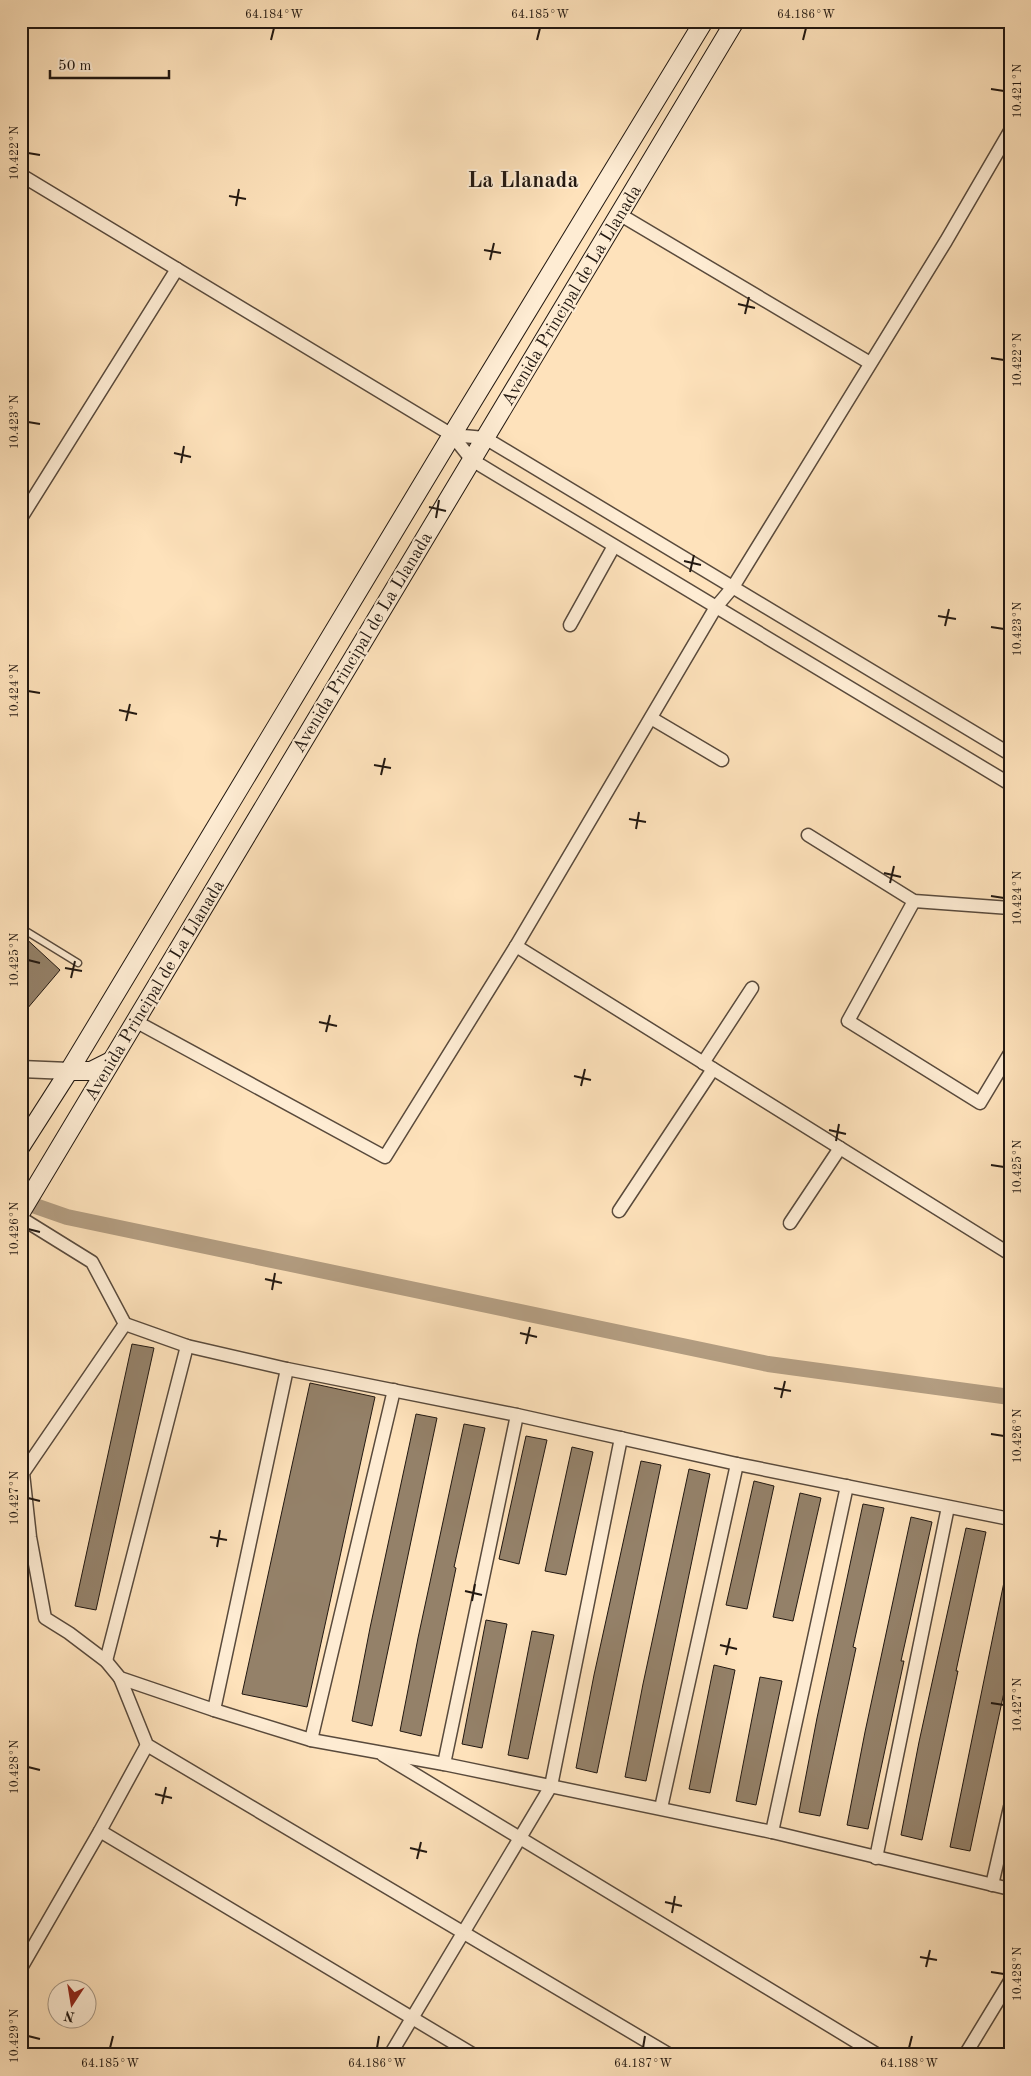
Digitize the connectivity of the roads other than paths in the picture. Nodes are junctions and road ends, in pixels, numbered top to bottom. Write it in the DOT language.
graph roads {
  1 [pos="704,21"];
  2 [pos="735,21"];
  3 [pos="1010,131"];
  4 [pos="21,175"];
  5 [pos="619,214"];
  6 [pos="177,269"];
  7 [pos="870,364"];
  8 [pos="452,435"];
  9 [pos="485,438"];
  10 [pos="472,460"];
  11 [pos="21,518"];
  12 [pos="614,546"];
  13 [pos="733,587"];
  14 [pos="716,607"];
  15 [pos="570,625"];
  16 [pos="650,718"];
  17 [pos="1010,754"];
  18 [pos="722,760"];
  19 [pos="1010,784"];
  20 [pos="808,835"];
  21 [pos="914,901"];
  22 [pos="1010,908"];
  23 [pos="21,928"];
  24 [pos="516,946"];
  25 [pos="78,963"];
  26 [pos="752,988"];
  27 [pos="135,1021"];
  28 [pos="1010,1053"];
  29 [pos="111,1061"];
  30 [pos="708,1066"];
  31 [pos="21,1069"];
  32 [pos="69,1071"];
  33 [pos="86,1104"];
  34 [pos="21,1146"];
  35 [pos="840,1148"];
  36 [pos="619,1211"];
  37 [pos="21,1212"];
  38 [pos="21,1218"];
  39 [pos="790,1224"];
  40 [pos="1010,1254"];
  41 [pos="125,1324"];
  42 [pos="187,1346"];
  43 [pos="287,1369"];
  44 [pos="394,1390"];
  45 [pos="517,1416"];
  46 [pos="621,1438"];
  47 [pos="737,1464"];
  48 [pos="847,1486"];
  49 [pos="948,1507"];
  50 [pos="1010,1519"];
  51 [pos="106,1662"];
  52 [pos="120,1678"];
  53 [pos="214,1710"];
  54 [pos="311,1740"];
  55 [pos="147,1745"];
  56 [pos="376,1752"];
  57 [pos="444,1764"];
  58 [pos="551,1786"];
  59 [pos="1010,1807"];
  60 [pos="660,1808"];
  61 [pos="100,1831"];
  62 [pos="772,1832"];
  63 [pos="520,1838"];
  64 [pos="876,1858"];
  65 [pos="992,1884"];
  66 [pos="1010,1889"];
  67 [pos="463,1932"];
  68 [pos="21,1968"];
  69 [pos="1010,1981"];
  70 [pos="412,2018"];
  71 [pos="390,2055"];
  72 [pos="474,2055"];
  73 [pos="670,2055"];
  74 [pos="878,2055"];
  75 [pos="965,2055"];
  1 -- 8 [label="main road, Avenida Principal de La Llanada"];
  2 -- 5 [label="main road, Avenida Principal de La Llanada"];
  3 -- 7 [label="street"];
  4 -- 6 [label="street"];
  5 -- 7 [label="street"];
  5 -- 9 [label="main road, Avenida Principal de La Llanada"];
  6 -- 8 [label="street"];
  6 -- 11 [label="street"];
  7 -- 13 [label="street"];
  8 -- 9 [label="street"];
  8 -- 10 [label="street"];
  8 -- 32 [label="main road, Avenida Principal de La Llanada"];
  9 -- 10 [label="main road, Avenida Principal de La Llanada"];
  9 -- 13 [label="street"];
  10 -- 12 [label="street"];
  10 -- 27 [label="main road, Avenida Principal de La Llanada"];
  12 -- 14 [label="street"];
  12 -- 15 [label="street"];
  13 -- 14 [label="street"];
  13 -- 17 [label="street"];
  14 -- 16 [label="street"];
  14 -- 19 [label="street"];
  16 -- 18 [label="street"];
  16 -- 24 [label="street"];
  20 -- 21 [label="street"];
  21 -- 22 [label="street"];
  21 -- 28 [label="street"];
  23 -- 25 [label="lane"];
  24 -- 27 [label="street"];
  24 -- 30 [label="street"];
  26 -- 30 [label="street"];
  27 -- 29 [label="main road, Avenida Principal de La Llanada"];
  29 -- 32 [label="main road"];
  29 -- 33 [label="main road, Avenida Principal de La Llanada"];
  30 -- 35 [label="street"];
  30 -- 36 [label="street"];
  31 -- 32 [label="street"];
  32 -- 33 [label="main road"];
  32 -- 34 [label="main road, Avenida Principal de La Llanada"];
  33 -- 37 [label="main road, Avenida Principal de La Llanada"];
  35 -- 39 [label="street"];
  35 -- 40 [label="street"];
  38 -- 41 [label="street"];
  41 -- 42 [label="street"];
  41 -- 51 [label="street"];
  42 -- 43 [label="street"];
  42 -- 51 [label="street"];
  43 -- 44 [label="street"];
  43 -- 53 [label="street"];
  44 -- 45 [label="street"];
  44 -- 54 [label="street"];
  45 -- 46 [label="street"];
  45 -- 57 [label="street"];
  46 -- 47 [label="street"];
  46 -- 58 [label="street"];
  47 -- 48 [label="street"];
  47 -- 60 [label="street"];
  48 -- 49 [label="street"];
  48 -- 62 [label="street"];
  49 -- 50 [label="street"];
  49 -- 64 [label="street"];
  51 -- 52 [label="street"];
  52 -- 53 [label="street"];
  52 -- 55 [label="street"];
  53 -- 54 [label="street"];
  54 -- 56 [label="street"];
  55 -- 61 [label="street"];
  55 -- 67 [label="street"];
  56 -- 57 [label="street"];
  56 -- 63 [label="street"];
  57 -- 58 [label="street"];
  58 -- 60 [label="street"];
  58 -- 63 [label="street"];
  59 -- 65 [label="street"];
  60 -- 62 [label="street"];
  61 -- 68 [label="street"];
  61 -- 70 [label="street"];
  62 -- 64 [label="street"];
  63 -- 67 [label="street"];
  63 -- 74 [label="street"];
  64 -- 65 [label="street"];
  65 -- 66 [label="street"];
  67 -- 70 [label="street"];
  67 -- 73 [label="street"];
  69 -- 75 [label="street"];
  70 -- 71 [label="street"];
  70 -- 72 [label="street"];
}
